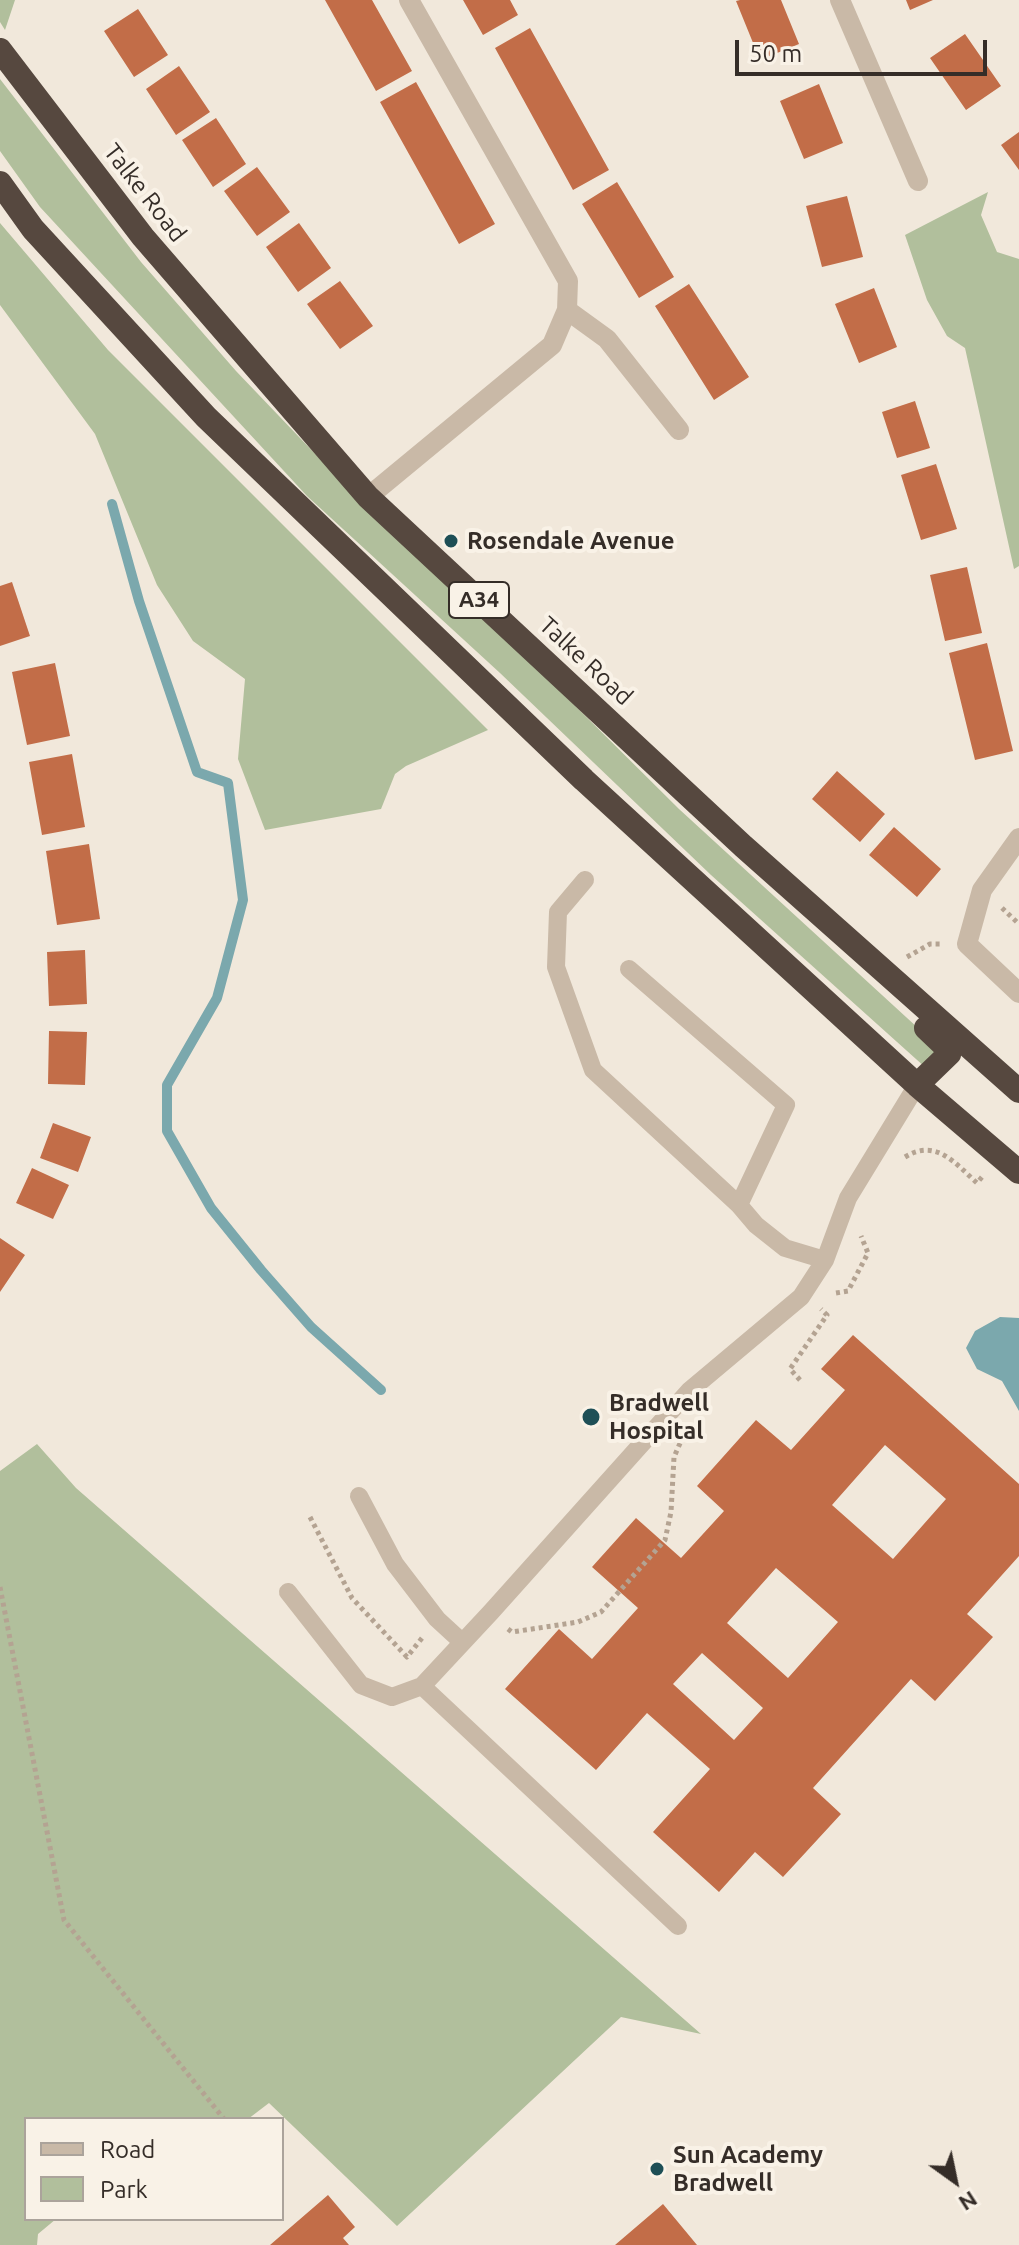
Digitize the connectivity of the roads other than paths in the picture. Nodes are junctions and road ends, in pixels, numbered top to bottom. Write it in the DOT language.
graph roads {
  1 [pos="409,0"];
  2 [pos="840,0"];
  3 [pos="0,50"];
  4 [pos="918,181"];
  5 [pos="0,183"];
  6 [pos="567,310"];
  7 [pos="679,430"];
  8 [pos="368,497"];
  9 [pos="1019,838"];
  10 [pos="743,846"];
  11 [pos="585,880"];
  12 [pos="629,969"];
  13 [pos="1019,993"];
  14 [pos="917,1085"];
  15 [pos="1019,1091"];
  16 [pos="1010,1164"];
  17 [pos="739,1205"];
  18 [pos="825,1260"];
  19 [pos="359,1496"];
  20 [pos="288,1592"];
  21 [pos="462,1642"];
  22 [pos="422,1686"];
  23 [pos="678,1926"];
  1 -- 6 [label="street"];
  2 -- 4 [label="street"];
  3 -- 8 [label="highway, Talke Road / A34"];
  5 -- 14 [label="highway, A34"];
  6 -- 7 [label="street"];
  6 -- 8 [label="street"];
  8 -- 10 [label="highway, Talke Road / A34"];
  9 -- 13 [label="street"];
  10 -- 14 [label="highway"];
  10 -- 15 [label="highway, Talke Road / A34"];
  11 -- 17 [label="lane"];
  12 -- 17 [label="lane"];
  14 -- 16 [label="highway, A34"];
  14 -- 18 [label="lane"];
  17 -- 18 [label="lane"];
  18 -- 21 [label="lane"];
  19 -- 21 [label="lane"];
  20 -- 22 [label="lane"];
  21 -- 22 [label="lane"];
  22 -- 23 [label="lane"];
}
